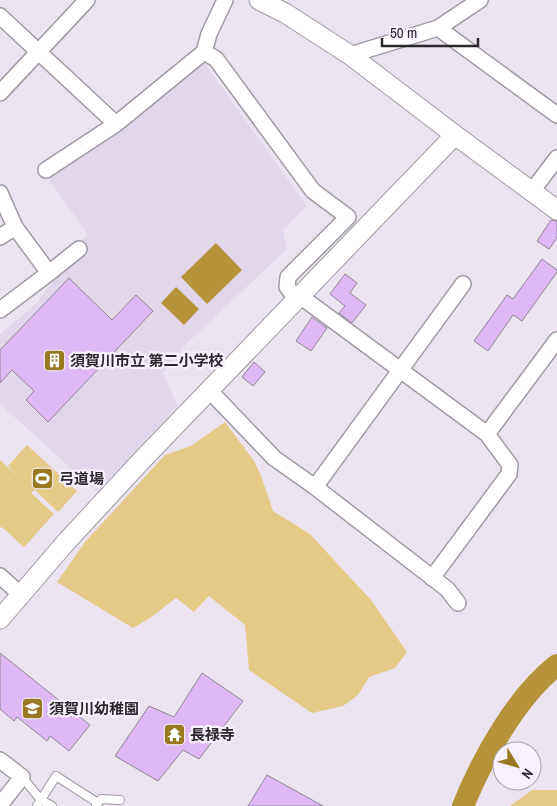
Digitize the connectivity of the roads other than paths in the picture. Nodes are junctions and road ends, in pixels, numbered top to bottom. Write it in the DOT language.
graph roads {
  1 [pos="87,0"];
  2 [pos="225,0"];
  3 [pos="259,0"];
  4 [pos="480,0"];
  5 [pos="0,16"];
  6 [pos="438,28"];
  7 [pos="38,51"];
  8 [pos="204,52"];
  9 [pos="350,55"];
  10 [pos="0,93"];
  11 [pos="557,115"];
  12 [pos="116,124"];
  13 [pos="455,136"];
  14 [pos="557,158"];
  15 [pos="46,170"];
  16 [pos="532,191"];
  17 [pos="0,193"];
  18 [pos="557,210"];
  19 [pos="15,227"];
  20 [pos="0,237"];
  21 [pos="79,249"];
  22 [pos="49,273"];
  23 [pos="463,284"];
  24 [pos="298,298"];
  25 [pos="0,310"];
  26 [pos="557,340"];
  27 [pos="399,370"];
  28 [pos="209,390"];
  29 [pos="487,434"];
  30 [pos="315,486"];
  31 [pos="0,576"];
  32 [pos="432,578"];
  33 [pos="20,594"];
  34 [pos="458,603"];
  35 [pos="0,619"];
  36 [pos="0,760"];
  37 [pos="22,777"];
  38 [pos="120,800"];
  39 [pos="39,803"];
  40 [pos="0,805"];
  41 [pos="97,805"];
  42 [pos="52,806"];
  1 -- 7 [label="street"];
  2 -- 8 [label="street"];
  3 -- 9 [label="street"];
  4 -- 6 [label="street"];
  5 -- 7 [label="street"];
  6 -- 9 [label="street"];
  6 -- 11 [label="street"];
  7 -- 10 [label="street"];
  7 -- 12 [label="street"];
  8 -- 12 [label="street"];
  8 -- 24 [label="street"];
  9 -- 13 [label="street"];
  12 -- 15 [label="street"];
  13 -- 16 [label="street"];
  13 -- 24 [label="street"];
  14 -- 16 [label="street"];
  16 -- 18 [label="street"];
  17 -- 19 [label="street"];
  19 -- 20 [label="street"];
  19 -- 22 [label="street"];
  21 -- 22 [label="street"];
  22 -- 25 [label="street"];
  23 -- 27 [label="street"];
  24 -- 27 [label="street"];
  24 -- 28 [label="street"];
  26 -- 29 [label="street"];
  27 -- 29 [label="street"];
  27 -- 30 [label="street"];
  28 -- 30 [label="street"];
  28 -- 33 [label="street"];
  29 -- 32 [label="street"];
  30 -- 32 [label="street"];
  31 -- 33 [label="street"];
  32 -- 34 [label="street"];
  33 -- 35 [label="street"];
  36 -- 37 [label="street"];
  37 -- 39 [label="lane"];
  37 -- 40 [label="street"];
  38 -- 41 [label="lane"];
  39 -- 41 [label="lane"];
  39 -- 42 [label="lane"];
}
